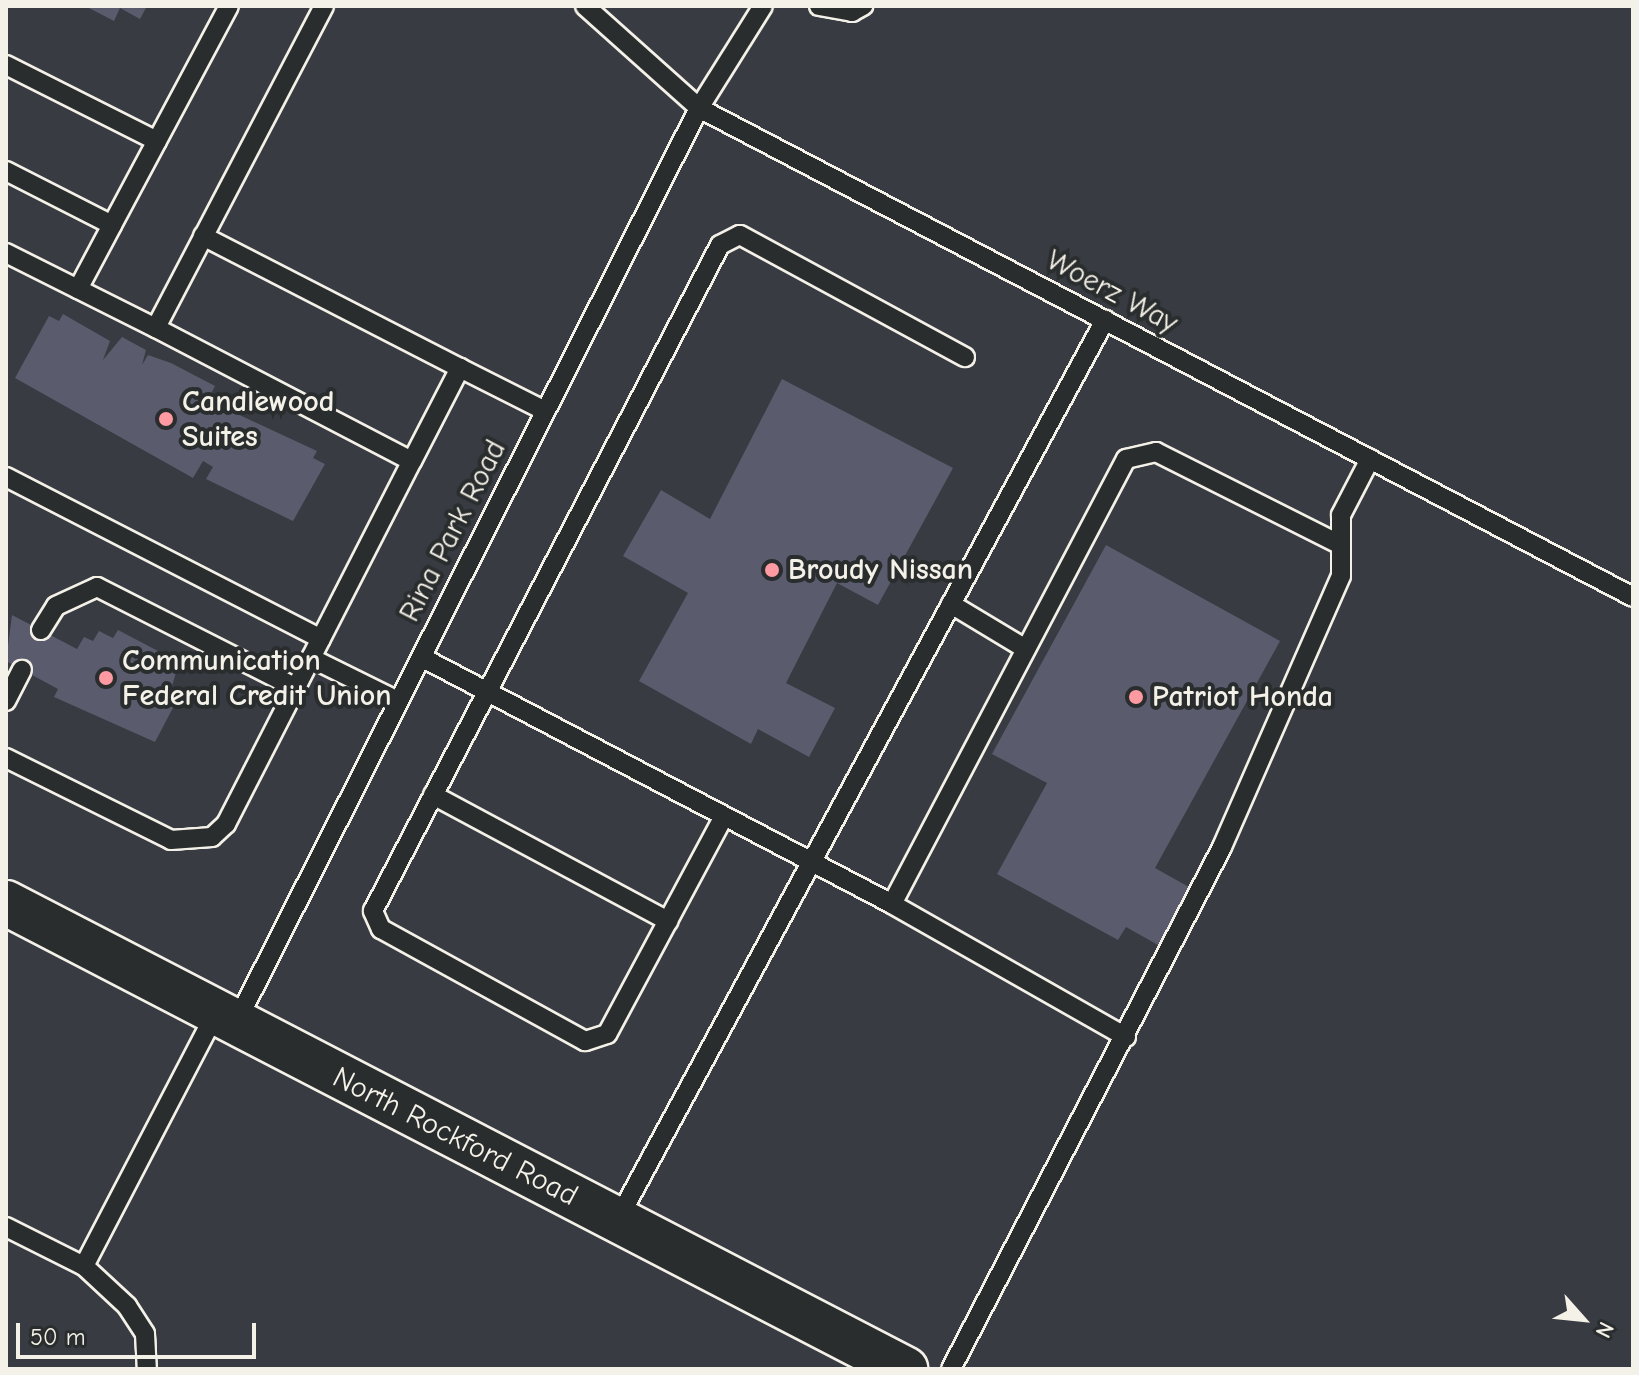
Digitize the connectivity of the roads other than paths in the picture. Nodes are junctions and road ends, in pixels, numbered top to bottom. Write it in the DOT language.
graph roads {
  1 [pos="209,6"];
  2 [pos="229,6"];
  3 [pos="324,6"];
  4 [pos="585,6"];
  5 [pos="763,6"];
  6 [pos="819,6"];
  7 [pos="863,6"];
  8 [pos="217,28"];
  9 [pos="6,65"];
  10 [pos="699,108"];
  11 [pos="157,141"];
  12 [pos="6,171"];
  13 [pos="112,225"];
  14 [pos="203,236"];
  15 [pos="6,253"];
  16 [pos="78,289"];
  17 [pos="1105,320"];
  18 [pos="156,328"];
  19 [pos="965,357"];
  20 [pos="460,368"];
  21 [pos="545,411"];
  22 [pos="1370,459"];
  23 [pos="412,461"];
  24 [pos="6,477"];
  25 [pos="1341,545"];
  26 [pos="1633,597"];
  27 [pos="951,604"];
  28 [pos="41,630"];
  29 [pos="321,639"];
  30 [pos="1026,649"];
  31 [pos="421,657"];
  32 [pos="311,658"];
  33 [pos="22,670"];
  34 [pos="296,688"];
  35 [pos="485,691"];
  36 [pos="6,701"];
  37 [pos="398,701"];
  38 [pos="6,758"];
  39 [pos="433,795"];
  40 [pos="723,818"];
  41 [pos="810,864"];
  42 [pos="6,903"];
  43 [pos="892,904"];
  44 [pos="668,921"];
  45 [pos="226,1017"];
  46 [pos="1126,1037"];
  47 [pos="617,1221"];
  48 [pos="6,1227"];
  49 [pos="84,1266"];
  50 [pos="147,1369"];
  51 [pos="905,1369"];
  52 [pos="951,1369"];
  1 -- 8 [label="lane"];
  2 -- 8 [label="lane"];
  3 -- 14 [label="lane"];
  4 -- 10 [label="lane, Woerz Way"];
  5 -- 10 [label="lane, Rina Park Road"];
  6 -- 7 [label="lane"];
  8 -- 11 [label="lane"];
  9 -- 11 [label="lane"];
  10 -- 17 [label="lane, Woerz Way"];
  10 -- 21 [label="lane, Rina Park Road"];
  11 -- 13 [label="lane"];
  12 -- 13 [label="lane"];
  13 -- 16 [label="lane"];
  14 -- 18 [label="lane"];
  14 -- 20 [label="lane"];
  15 -- 16 [label="lane"];
  16 -- 18 [label="lane"];
  17 -- 22 [label="lane, Woerz Way"];
  17 -- 27 [label="lane"];
  18 -- 23 [label="lane"];
  19 -- 35 [label="lane"];
  20 -- 21 [label="lane"];
  20 -- 23 [label="lane"];
  21 -- 31 [label="lane, Rina Park Road"];
  22 -- 25 [label="lane"];
  22 -- 26 [label="lane, Woerz Way"];
  23 -- 29 [label="lane"];
  24 -- 29 [label="lane"];
  25 -- 30 [label="lane"];
  25 -- 46 [label="lane"];
  27 -- 30 [label="lane"];
  27 -- 41 [label="lane"];
  28 -- 34 [label="lane"];
  29 -- 32 [label="lane"];
  30 -- 43 [label="lane"];
  31 -- 35 [label="lane"];
  31 -- 37 [label="lane, Rina Park Road"];
  32 -- 34 [label="lane"];
  32 -- 37 [label="lane"];
  33 -- 36 [label="lane"];
  34 -- 38 [label="lane"];
  35 -- 39 [label="lane"];
  35 -- 40 [label="lane"];
  37 -- 45 [label="lane, Rina Park Road"];
  39 -- 44 [label="lane"];
  39 -- 44 [label="lane"];
  40 -- 41 [label="lane"];
  40 -- 44 [label="lane"];
  41 -- 43 [label="lane"];
  41 -- 47 [label="lane"];
  42 -- 45 [label="street, North Rockford Road"];
  43 -- 46 [label="lane"];
  45 -- 47 [label="street, North Rockford Road"];
  45 -- 49 [label="lane, Rina Park Road"];
  46 -- 52 [label="lane"];
  47 -- 51 [label="street, North Rockford Road"];
  48 -- 49 [label="lane"];
  49 -- 50 [label="lane"];
}
